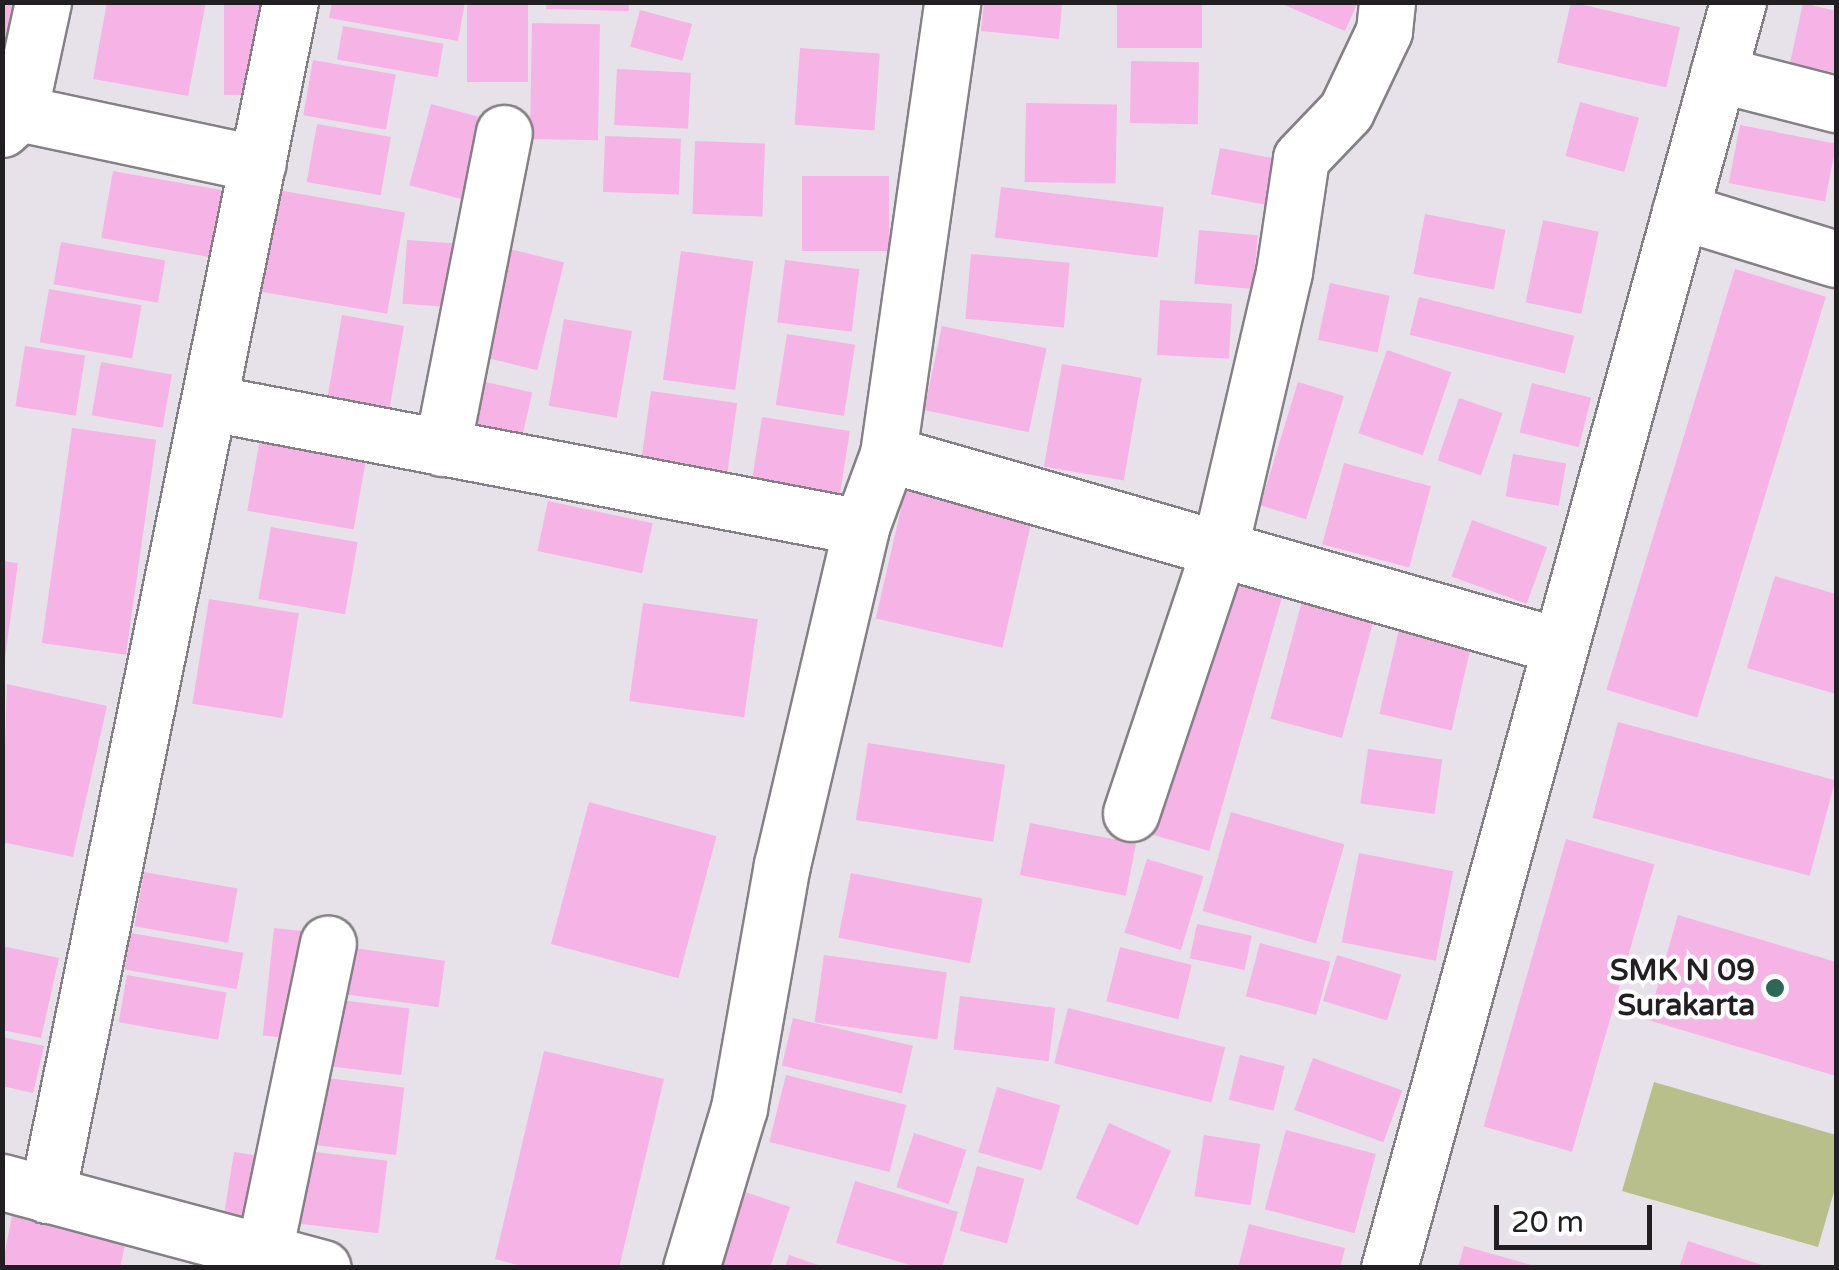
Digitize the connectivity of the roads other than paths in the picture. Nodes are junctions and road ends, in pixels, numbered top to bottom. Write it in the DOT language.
graph roads {
  1 [pos="43,2"];
  2 [pos="290,2"];
  3 [pos="952,2"];
  4 [pos="1387,2"];
  5 [pos="1738,2"];
  6 [pos="1718,74"];
  7 [pos="1836,104"];
  8 [pos="11,121"];
  9 [pos="504,133"];
  10 [pos="258,164"];
  11 [pos="1680,210"];
  12 [pos="1836,259"];
  13 [pos="211,403"];
  14 [pos="442,448"];
  15 [pos="888,454"];
  16 [pos="861,526"];
  17 [pos="1220,547"];
  18 [pos="1560,646"];
  19 [pos="1131,813"];
  20 [pos="328,944"];
  21 [pos="25,1188"];
  22 [pos="264,1252"];
  23 [pos="323,1268"];
  24 [pos="691,1268"];
  25 [pos="1389,1268"];
  1 -- 8 [label="street"];
  2 -- 10 [label="street"];
  3 -- 15 [label="street"];
  4 -- 17 [label="street"];
  5 -- 6 [label="street"];
  6 -- 7 [label="street"];
  6 -- 11 [label="street"];
  8 -- 10 [label="street"];
  9 -- 14 [label="street"];
  10 -- 13 [label="street"];
  11 -- 12 [label="street"];
  11 -- 18 [label="street"];
  13 -- 14 [label="street"];
  13 -- 21 [label="street"];
  14 -- 16 [label="street"];
  15 -- 16 [label="street"];
  15 -- 17 [label="street"];
  16 -- 24 [label="street"];
  17 -- 18 [label="street"];
  17 -- 19 [label="street"];
  18 -- 25 [label="street"];
  20 -- 22 [label="street"];
  21 -- 22 [label="street"];
  22 -- 23 [label="street"];
}
